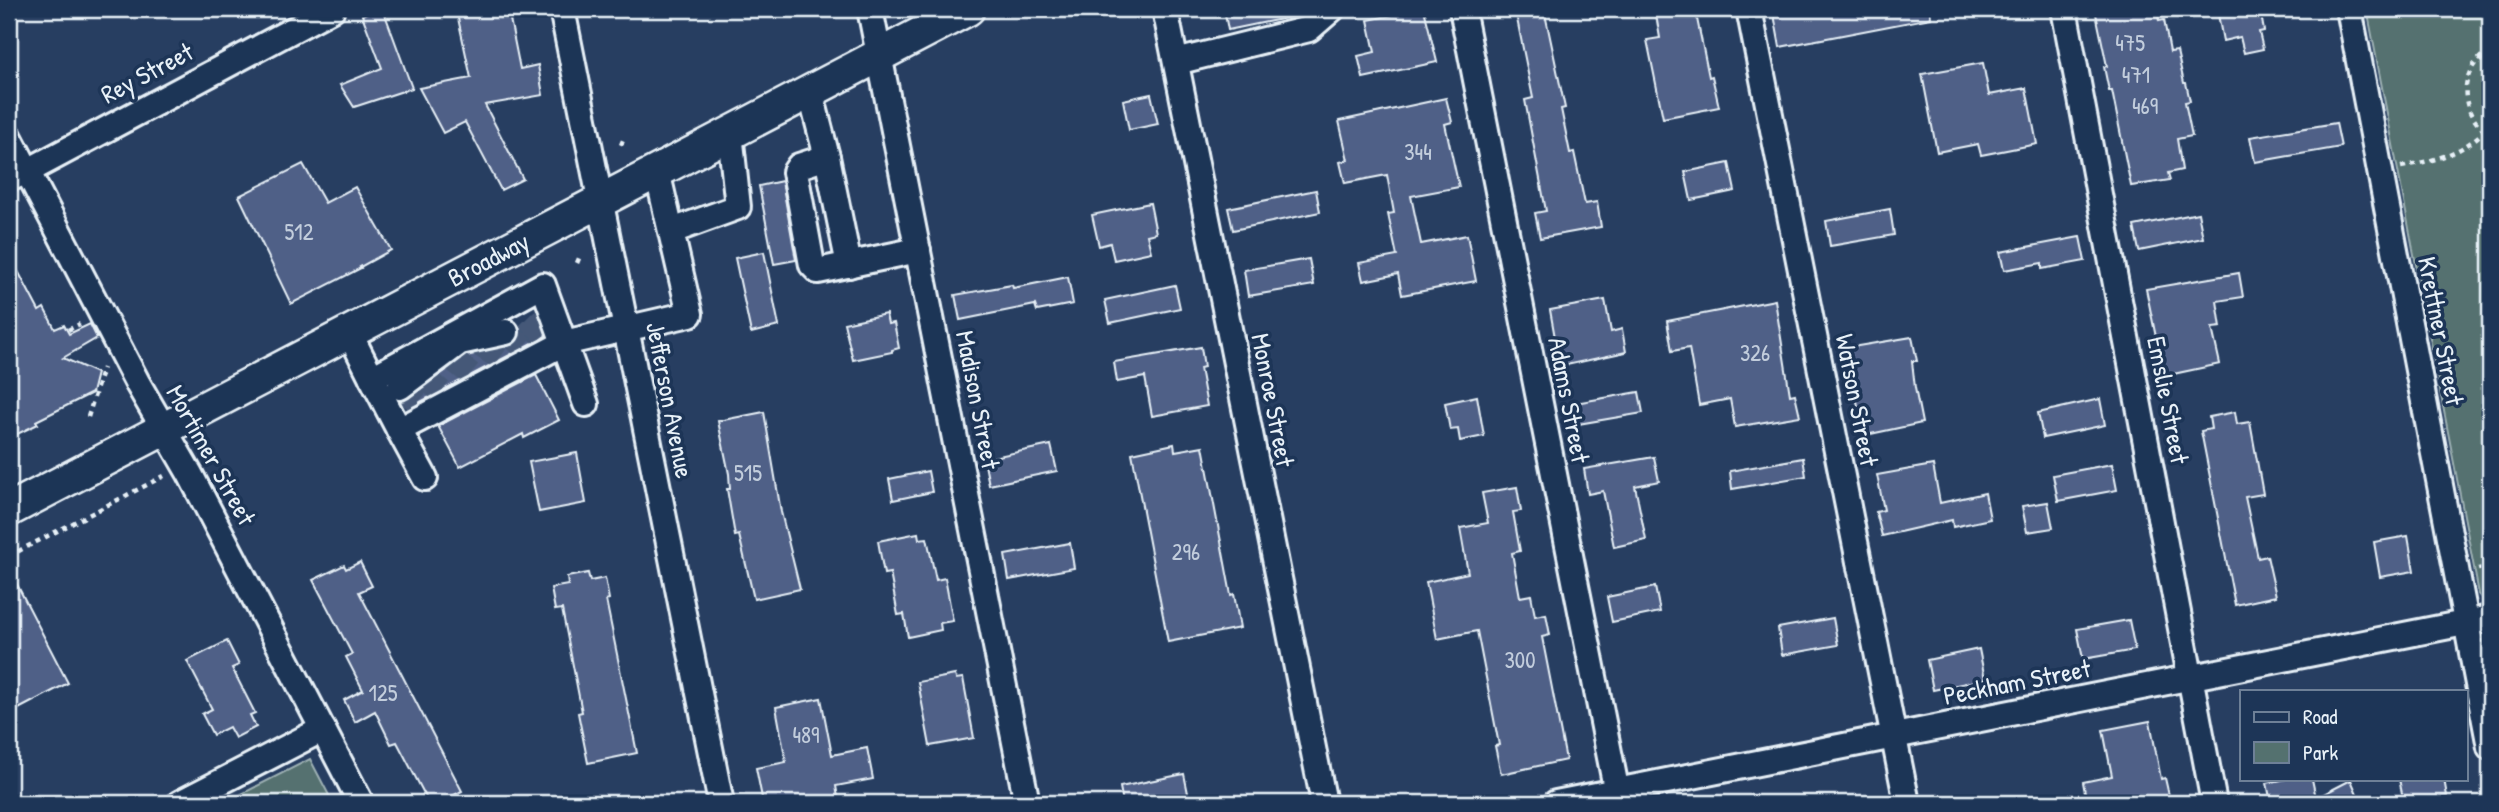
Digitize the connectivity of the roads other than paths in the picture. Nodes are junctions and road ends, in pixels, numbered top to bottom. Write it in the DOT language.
graph roads {
  1 [pos="332,9"];
  2 [pos="562,9"];
  3 [pos="870,9"];
  4 [pos="968,9"];
  5 [pos="1165,9"];
  6 [pos="1332,9"];
  7 [pos="1462,9"];
  8 [pos="1749,9"];
  9 [pos="2064,9"];
  10 [pos="2349,9"];
  11 [pos="879,55"];
  12 [pos="1175,62"];
  13 [pos="810,91"];
  14 [pos="730,133"];
  15 [pos="9,136"];
  16 [pos="827,157"];
  17 [pos="657,171"];
  18 [pos="18,175"];
  19 [pos="599,201"];
  20 [pos="672,231"];
  21 [pos="918,250"];
  22 [pos="849,264"];
  23 [pos="626,328"];
  24 [pos="349,332"];
  25 [pos="533,336"];
  26 [pos="462,345"];
  27 [pos="501,359"];
  28 [pos="423,376"];
  29 [pos="372,378"];
  30 [pos="481,379"];
  31 [pos="400,387"];
  32 [pos="432,399"];
  33 [pos="586,404"];
  34 [pos="164,429"];
  35 [pos="399,430"];
  36 [pos="425,478"];
  37 [pos="9,510"];
  38 [pos="2478,620"];
  39 [pos="2190,678"];
  40 [pos="323,729"];
  41 [pos="1894,737"];
  42 [pos="2490,747"];
  43 [pos="1618,797"];
  44 [pos="180,803"];
  45 [pos="361,803"];
  46 [pos="721,803"];
  47 [pos="1027,803"];
  48 [pos="1324,803"];
  49 [pos="1556,803"];
  50 [pos="1907,803"];
  51 [pos="2214,803"];
  1 -- 18 [label="street, Rey Street"];
  2 -- 19 [label="street, Jefferson Avenue"];
  3 -- 11 [label="street, Madison Street"];
  4 -- 11 [label="main road, Broadway"];
  5 -- 12 [label="street, Monroe Street"];
  6 -- 12 [label="street"];
  7 -- 43 [label="street, Adams Street"];
  8 -- 41 [label="street, Watson Street"];
  9 -- 39 [label="street, Emslie Street"];
  10 -- 38 [label="street, Krettner Street"];
  11 -- 13 [label="main road, Broadway"];
  11 -- 21 [label="street, Madison Street"];
  12 -- 48 [label="street, Monroe Street"];
  13 -- 14 [label="main road, Broadway"];
  13 -- 16 [label="street"];
  14 -- 17 [label="main road, Broadway"];
  14 -- 20 [label="street"];
  15 -- 18 [label="street, Mortimer Street"];
  16 -- 22 [label="street"];
  16 -- 22 [label="street"];
  17 -- 19 [label="main road, Broadway"];
  17 -- 20 [label="street"];
  18 -- 34 [label="street, Mortimer Street"];
  19 -- 23 [label="street, Jefferson Avenue"];
  19 -- 24 [label="main road, Broadway"];
  20 -- 23 [label="street"];
  21 -- 22 [label="street"];
  21 -- 47 [label="street, Madison Street"];
  23 -- 25 [label="street"];
  23 -- 46 [label="street, Jefferson Avenue"];
  24 -- 29 [label="street"];
  24 -- 34 [label="main road, Broadway"];
  25 -- 26 [label="street"];
  25 -- 26 [label="street"];
  25 -- 30 [label="street"];
  25 -- 30 [label="street"];
  25 -- 33 [label="street"];
  26 -- 28 [label="street"];
  26 -- 29 [label="street"];
  26 -- 31 [label="street"];
  27 -- 30 [label="street"];
  29 -- 35 [label="street"];
  30 -- 32 [label="street"];
  30 -- 35 [label="street"];
  34 -- 37 [label="main road, Broadway"];
  34 -- 40 [label="street, Mortimer Street"];
  35 -- 36 [label="street"];
  38 -- 39 [label="street, Peckham Street"];
  38 -- 42 [label="street, Krettner Street"];
  39 -- 41 [label="street, Peckham Street"];
  39 -- 51 [label="street, Emslie Street"];
  40 -- 44 [label="street"];
  40 -- 45 [label="street, Mortimer Street"];
  41 -- 43 [label="street, Peckham Street"];
  41 -- 50 [label="street, Watson Street"];
  43 -- 49 [label="street, Peckham Street"];
}
